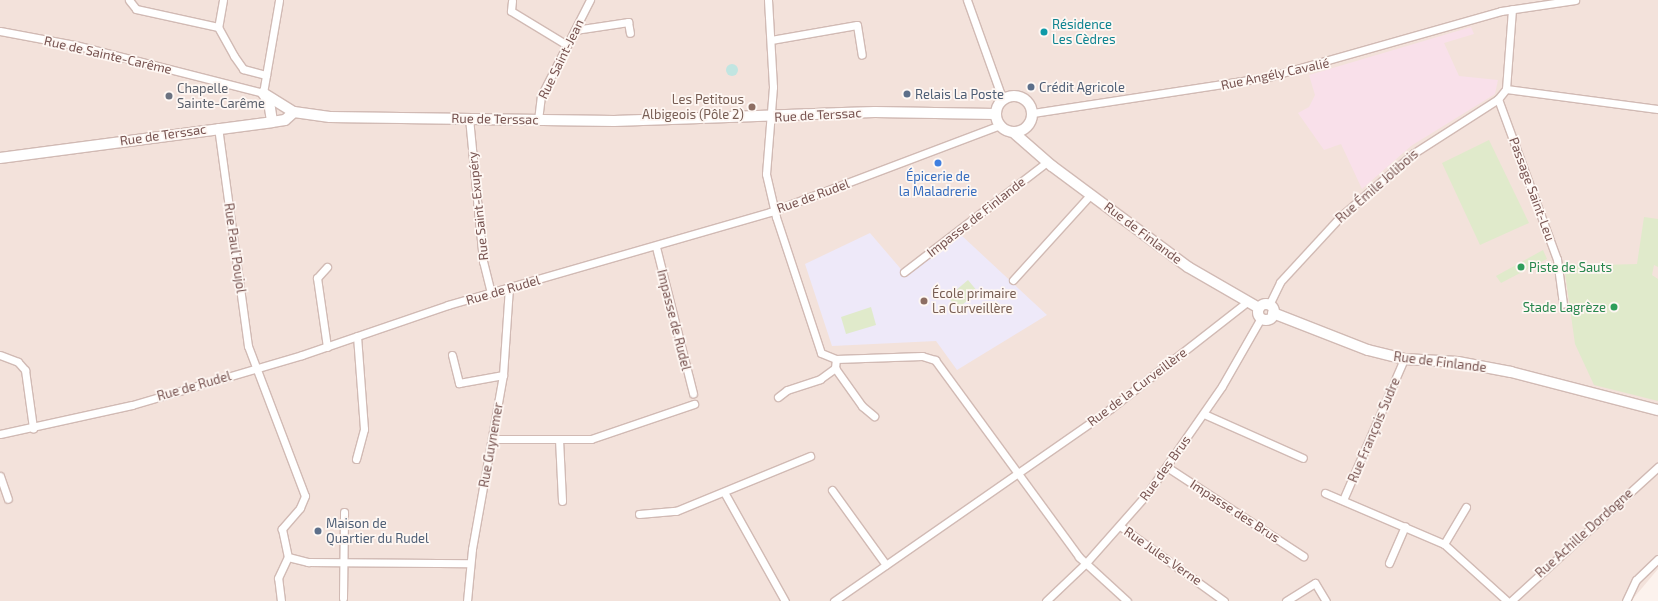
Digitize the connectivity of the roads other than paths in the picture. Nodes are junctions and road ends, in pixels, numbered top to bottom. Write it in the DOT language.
graph roads {
  1 [pos="129,0"];
  2 [pos="223,0"];
  3 [pos="279,0"];
  4 [pos="590,0"];
  5 [pos="768,0"];
  6 [pos="967,0"];
  7 [pos="1575,0"];
  8 [pos="512,1"];
  9 [pos="1512,9"];
  10 [pos="218,27"];
  11 [pos="575,30"];
  12 [pos="0,31"];
  13 [pos="630,33"];
  14 [pos="771,40"];
  15 [pos="567,45"];
  16 [pos="862,56"];
  17 [pos="266,75"];
  18 [pos="1506,89"];
  19 [pos="263,93"];
  20 [pos="1002,98"];
  21 [pos="1498,99"];
  22 [pos="1658,109"];
  23 [pos="294,112"];
  24 [pos="1033,113"];
  25 [pos="995,114"];
  26 [pos="773,117"];
  27 [pos="468,118"];
  28 [pos="538,120"];
  29 [pos="272,122"];
  30 [pos="1000,125"];
  31 [pos="1030,125"];
  32 [pos="218,127"];
  33 [pos="1012,132"];
  34 [pos="1034,148"];
  35 [pos="0,158"];
  36 [pos="1047,162"];
  37 [pos="1091,194"];
  38 [pos="775,214"];
  39 [pos="656,246"];
  40 [pos="328,267"];
  41 [pos="904,272"];
  42 [pos="1013,280"];
  43 [pos="509,288"];
  44 [pos="491,293"];
  45 [pos="1248,301"];
  46 [pos="1563,304"];
  47 [pos="1266,311"];
  48 [pos="357,336"];
  49 [pos="327,347"];
  50 [pos="0,355"];
  51 [pos="452,355"];
  52 [pos="836,359"];
  53 [pos="1404,359"];
  54 [pos="258,368"];
  55 [pos="835,368"];
  56 [pos="503,375"];
  57 [pos="693,393"];
  58 [pos="778,397"];
  59 [pos="694,404"];
  60 [pos="1658,410"];
  61 [pos="1204,414"];
  62 [pos="874,416"];
  63 [pos="33,428"];
  64 [pos="0,434"];
  65 [pos="492,439"];
  66 [pos="559,439"];
  67 [pos="810,456"];
  68 [pos="1304,458"];
  69 [pos="356,459"];
  70 [pos="1167,467"];
  71 [pos="1658,467"];
  72 [pos="1018,472"];
  73 [pos="0,476"];
  74 [pos="832,490"];
  75 [pos="724,492"];
  76 [pos="1325,492"];
  77 [pos="8,498"];
  78 [pos="1343,500"];
  79 [pos="562,501"];
  80 [pos="1466,507"];
  81 [pos="344,512"];
  82 [pos="639,514"];
  83 [pos="1120,526"];
  84 [pos="1405,526"];
  85 [pos="1444,544"];
  86 [pos="1303,556"];
  87 [pos="288,557"];
  88 [pos="1658,559"];
  89 [pos="343,562"];
  90 [pos="470,563"];
  91 [pos="1389,563"];
  92 [pos="1085,564"];
  93 [pos="886,565"];
  94 [pos="343,598"];
  95 [pos="281,601"];
  96 [pos="467,601"];
  97 [pos="785,601"];
  98 [pos="834,601"];
  99 [pos="1046,601"];
  100 [pos="1127,601"];
  101 [pos="1224,601"];
  102 [pos="1286,601"];
  103 [pos="1326,601"];
  104 [pos="1507,601"];
  105 [pos="1511,601"];
  106 [pos="1626,601"];
  1 -- 10 [label="street"];
  2 -- 10 [label="street"];
  3 -- 17 [label="street"];
  4 -- 11 [label="street, Rue Saint-Jean"];
  5 -- 14 [label="street"];
  6 -- 20 [label="street"];
  7 -- 9 [label="street, Rue Angély Cavalié"];
  8 -- 15 [label="street"];
  9 -- 18 [label="street"];
  9 -- 24 [label="street, Rue Angély Cavalié"];
  10 -- 17 [label="street"];
  11 -- 13 [label="street"];
  11 -- 15 [label="street, Rue Saint-Jean"];
  12 -- 19 [label="street, Rue de Sainte-Carême"];
  14 -- 16 [label="street"];
  14 -- 26 [label="street"];
  15 -- 28 [label="street, Rue Saint-Jean"];
  17 -- 19 [label="street"];
  18 -- 21 [label="street, Rue Émile Jolibois"];
  18 -- 22 [label="street"];
  19 -- 23 [label="street"];
  19 -- 29 [label="street"];
  20 -- 24 [label="street"];
  20 -- 25 [label="street"];
  21 -- 46 [label="street, Passage Saint-Leu"];
  21 -- 47 [label="street, Rue Émile Jolibois"];
  23 -- 27 [label="street, Rue de Terssac"];
  23 -- 29 [label="street, Rue de Terssac"];
  24 -- 31 [label="street"];
  25 -- 26 [label="street, Rue de Terssac"];
  25 -- 30 [label="street"];
  26 -- 28 [label="street, Rue de Terssac"];
  26 -- 38 [label="street"];
  27 -- 28 [label="street, Rue de Terssac"];
  27 -- 44 [label="street, Rue Saint-Exupéry"];
  29 -- 32 [label="street, Rue de Terssac"];
  30 -- 33 [label="street"];
  30 -- 38 [label="street, Rue de Rudel"];
  31 -- 33 [label="street"];
  31 -- 34 [label="street"];
  32 -- 35 [label="street, Rue de Terssac"];
  32 -- 54 [label="street, Rue Paul Poujol"];
  33 -- 34 [label="street, Rue de Finlande"];
  34 -- 36 [label="street, Rue de Finlande"];
  36 -- 37 [label="street, Rue de Finlande"];
  36 -- 41 [label="street, Impasse de Finlande"];
  37 -- 42 [label="street"];
  37 -- 45 [label="street, Rue de Finlande"];
  38 -- 39 [label="street, Rue de Rudel"];
  38 -- 52 [label="street"];
  39 -- 43 [label="street, Rue de Rudel"];
  39 -- 57 [label="street, Impasse de Rudel"];
  40 -- 49 [label="street"];
  43 -- 44 [label="street, Rue de Rudel"];
  43 -- 56 [label="street, Rue Guynemer"];
  44 -- 48 [label="street, Rue de Rudel"];
  45 -- 47 [label="street, Rue de Finlande"];
  45 -- 72 [label="street, Rue de la Curveillère"];
  47 -- 53 [label="street, Rue de Finlande"];
  47 -- 61 [label="street, Rue des Brus"];
  48 -- 49 [label="street, Rue de Rudel"];
  48 -- 69 [label="street"];
  49 -- 54 [label="street, Rue de Rudel"];
  50 -- 63 [label="street"];
  51 -- 56 [label="street"];
  52 -- 55 [label="street"];
  52 -- 72 [label="street"];
  53 -- 60 [label="street, Rue de Finlande"];
  53 -- 78 [label="street, Rue François Sudre"];
  54 -- 63 [label="street, Rue de Rudel"];
  54 -- 87 [label="street, Rue Paul Poujol"];
  55 -- 58 [label="street"];
  55 -- 62 [label="street"];
  56 -- 65 [label="street, Rue Guynemer"];
  59 -- 66 [label="street"];
  61 -- 68 [label="street"];
  61 -- 70 [label="street, Rue des Brus"];
  63 -- 64 [label="street, Rue de Rudel"];
  65 -- 66 [label="street"];
  65 -- 90 [label="street, Rue Guynemer"];
  66 -- 79 [label="street"];
  67 -- 75 [label="street"];
  70 -- 83 [label="street, Rue des Brus"];
  70 -- 86 [label="street, Impasse des Brus"];
  71 -- 105 [label="street, Rue Achille Dordogne"];
  72 -- 92 [label="street"];
  72 -- 93 [label="street, Rue de la Curveillère"];
  73 -- 77 [label="street"];
  74 -- 93 [label="street"];
  75 -- 82 [label="street"];
  75 -- 97 [label="street"];
  76 -- 78 [label="street"];
  78 -- 84 [label="street"];
  80 -- 85 [label="street"];
  81 -- 89 [label="street"];
  83 -- 92 [label="street, Rue des Brus"];
  83 -- 101 [label="street, Rue Jules Verne"];
  84 -- 85 [label="street"];
  84 -- 91 [label="street"];
  85 -- 104 [label="street"];
  87 -- 89 [label="street"];
  87 -- 95 [label="street"];
  88 -- 106 [label="street"];
  89 -- 90 [label="street"];
  89 -- 94 [label="street"];
  90 -- 96 [label="street, Rue Guynemer"];
  92 -- 99 [label="street, Rue des Brus"];
  92 -- 100 [label="street"];
  93 -- 98 [label="street"];
  102 -- 103 [label="street"];
}
